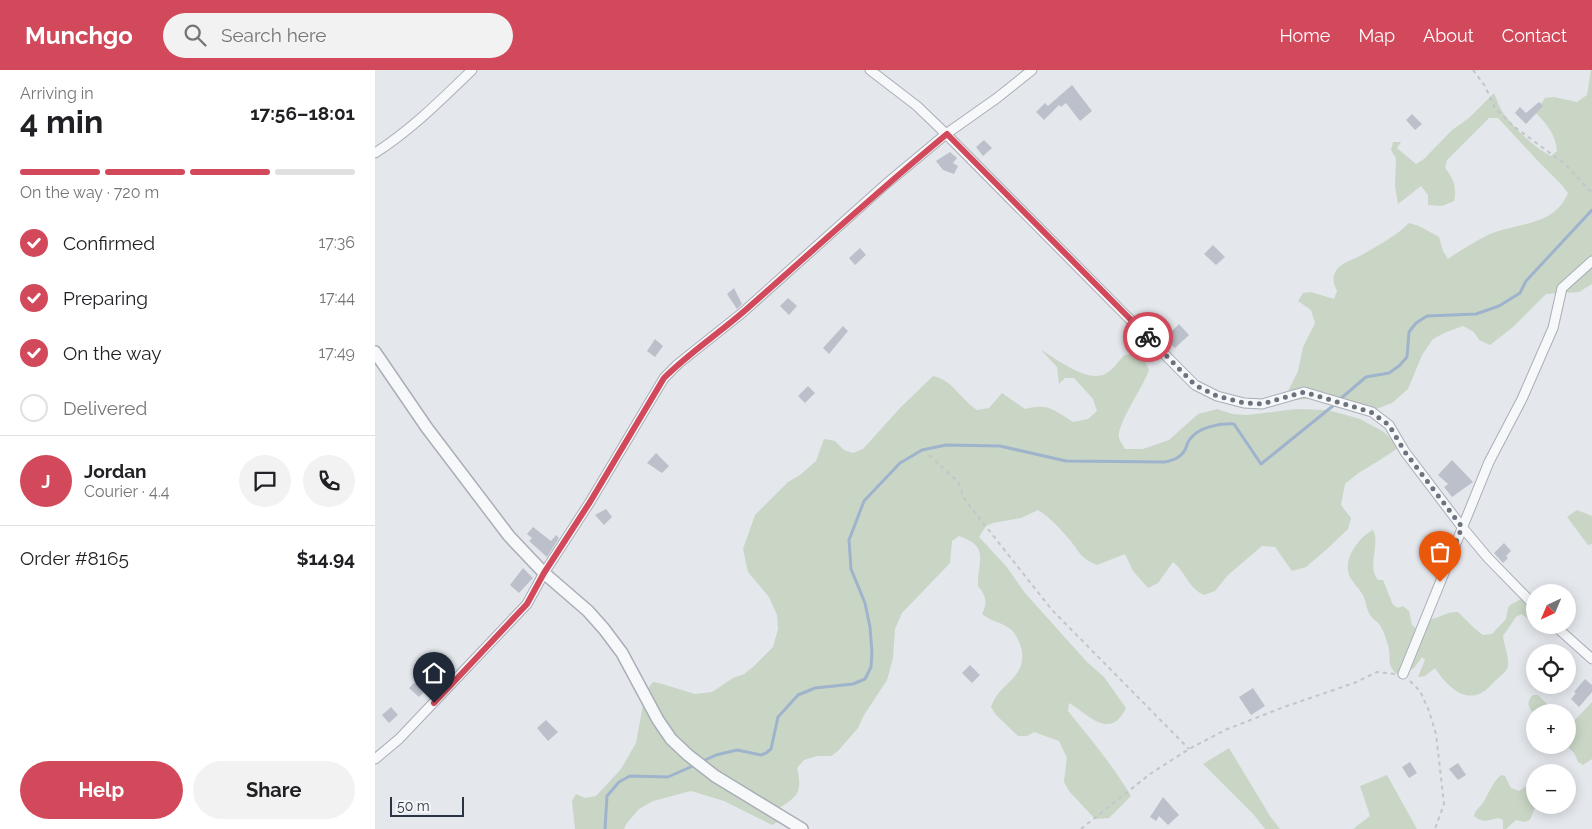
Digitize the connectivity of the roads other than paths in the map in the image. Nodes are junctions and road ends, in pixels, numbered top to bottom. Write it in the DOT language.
graph roads {
  1 [pos="472,70"];
  2 [pos="871,70"];
  3 [pos="1032,70"];
  4 [pos="947,134"];
  5 [pos="375,153"];
  6 [pos="1592,261"];
  7 [pos="375,352"];
  8 [pos="1462,527"];
  9 [pos="544,573"];
  10 [pos="1526,597"];
  11 [pos="1564,634"];
  12 [pos="1592,659"];
  13 [pos="1403,674"];
  14 [pos="375,759"];
  15 [pos="802,829"];
  1 -- 5 [label="street"];
  2 -- 4 [label="street"];
  3 -- 4 [label="street"];
  4 -- 8 [label="street"];
  4 -- 9 [label="street"];
  6 -- 8 [label="street"];
  7 -- 9 [label="street"];
  8 -- 10 [label="street"];
  8 -- 13 [label="street"];
  9 -- 14 [label="street"];
  9 -- 15 [label="street"];
  11 -- 12 [label="street"];
}
